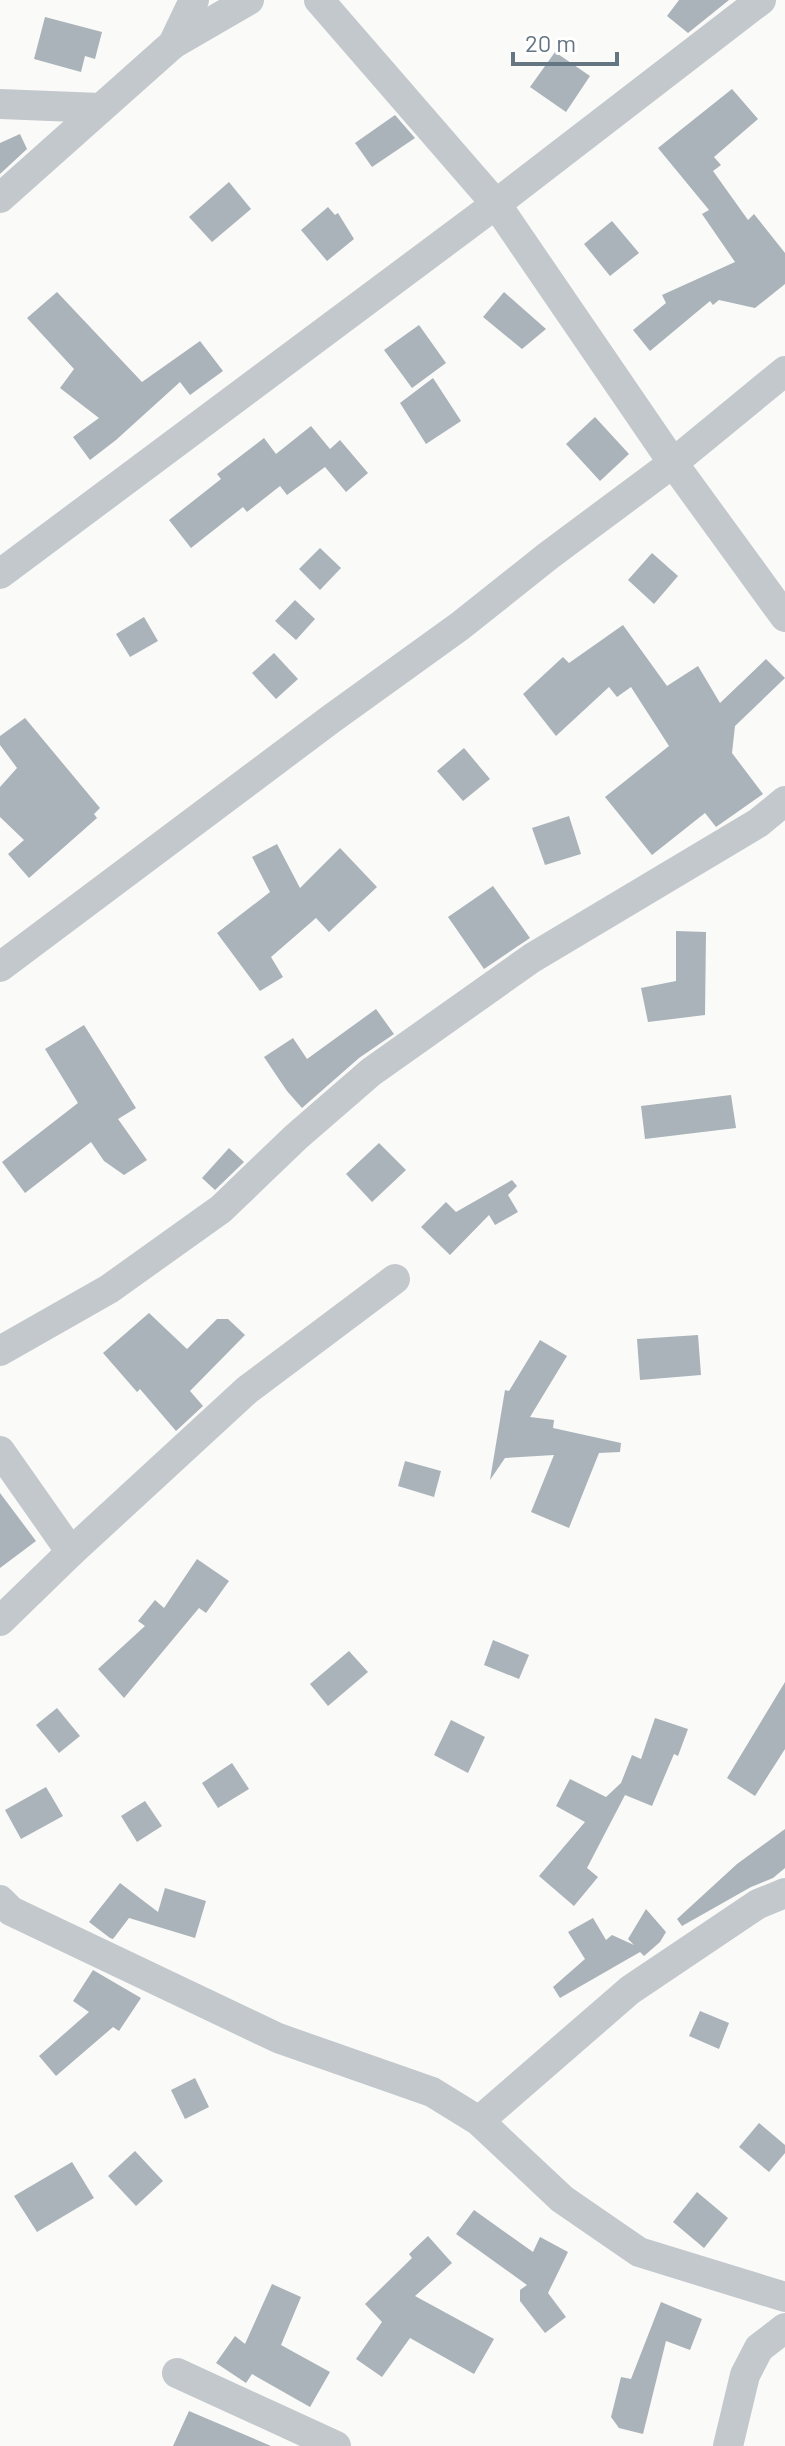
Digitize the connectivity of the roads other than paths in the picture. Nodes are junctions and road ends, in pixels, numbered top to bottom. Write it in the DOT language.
graph roads {
  1 [pos="194,0"];
  2 [pos="249,0"];
  3 [pos="319,0"];
  4 [pos="761,0"];
  5 [pos="173,44"];
  6 [pos="0,104"];
  7 [pos="100,108"];
  8 [pos="0,198"];
  9 [pos="496,204"];
  10 [pos="785,371"];
  11 [pos="673,463"];
  12 [pos="0,574"];
  13 [pos="785,617"];
  14 [pos="785,801"];
  15 [pos="0,967"];
  16 [pos="395,1279"];
  17 [pos="0,1351"];
  18 [pos="0,1451"];
  19 [pos="71,1552"];
  20 [pos="0,1621"];
  21 [pos="785,1893"];
  22 [pos="0,1900"];
  23 [pos="479,2121"];
  24 [pos="785,2297"];
  25 [pos="785,2328"];
  26 [pos="177,2373"];
  27 [pos="336,2446"];
  28 [pos="728,2446"];
  1 -- 5 [label="street"];
  2 -- 5 [label="street"];
  3 -- 9 [label="street"];
  4 -- 9 [label="street"];
  5 -- 7 [label="street"];
  6 -- 7 [label="street"];
  7 -- 8 [label="street"];
  9 -- 11 [label="street"];
  9 -- 12 [label="street"];
  10 -- 11 [label="street"];
  11 -- 13 [label="street"];
  11 -- 15 [label="street"];
  14 -- 17 [label="street"];
  16 -- 19 [label="street"];
  18 -- 19 [label="street"];
  19 -- 20 [label="street"];
  21 -- 23 [label="street"];
  22 -- 23 [label="street"];
  23 -- 24 [label="street"];
  25 -- 28 [label="street"];
  26 -- 27 [label="street"];
}
